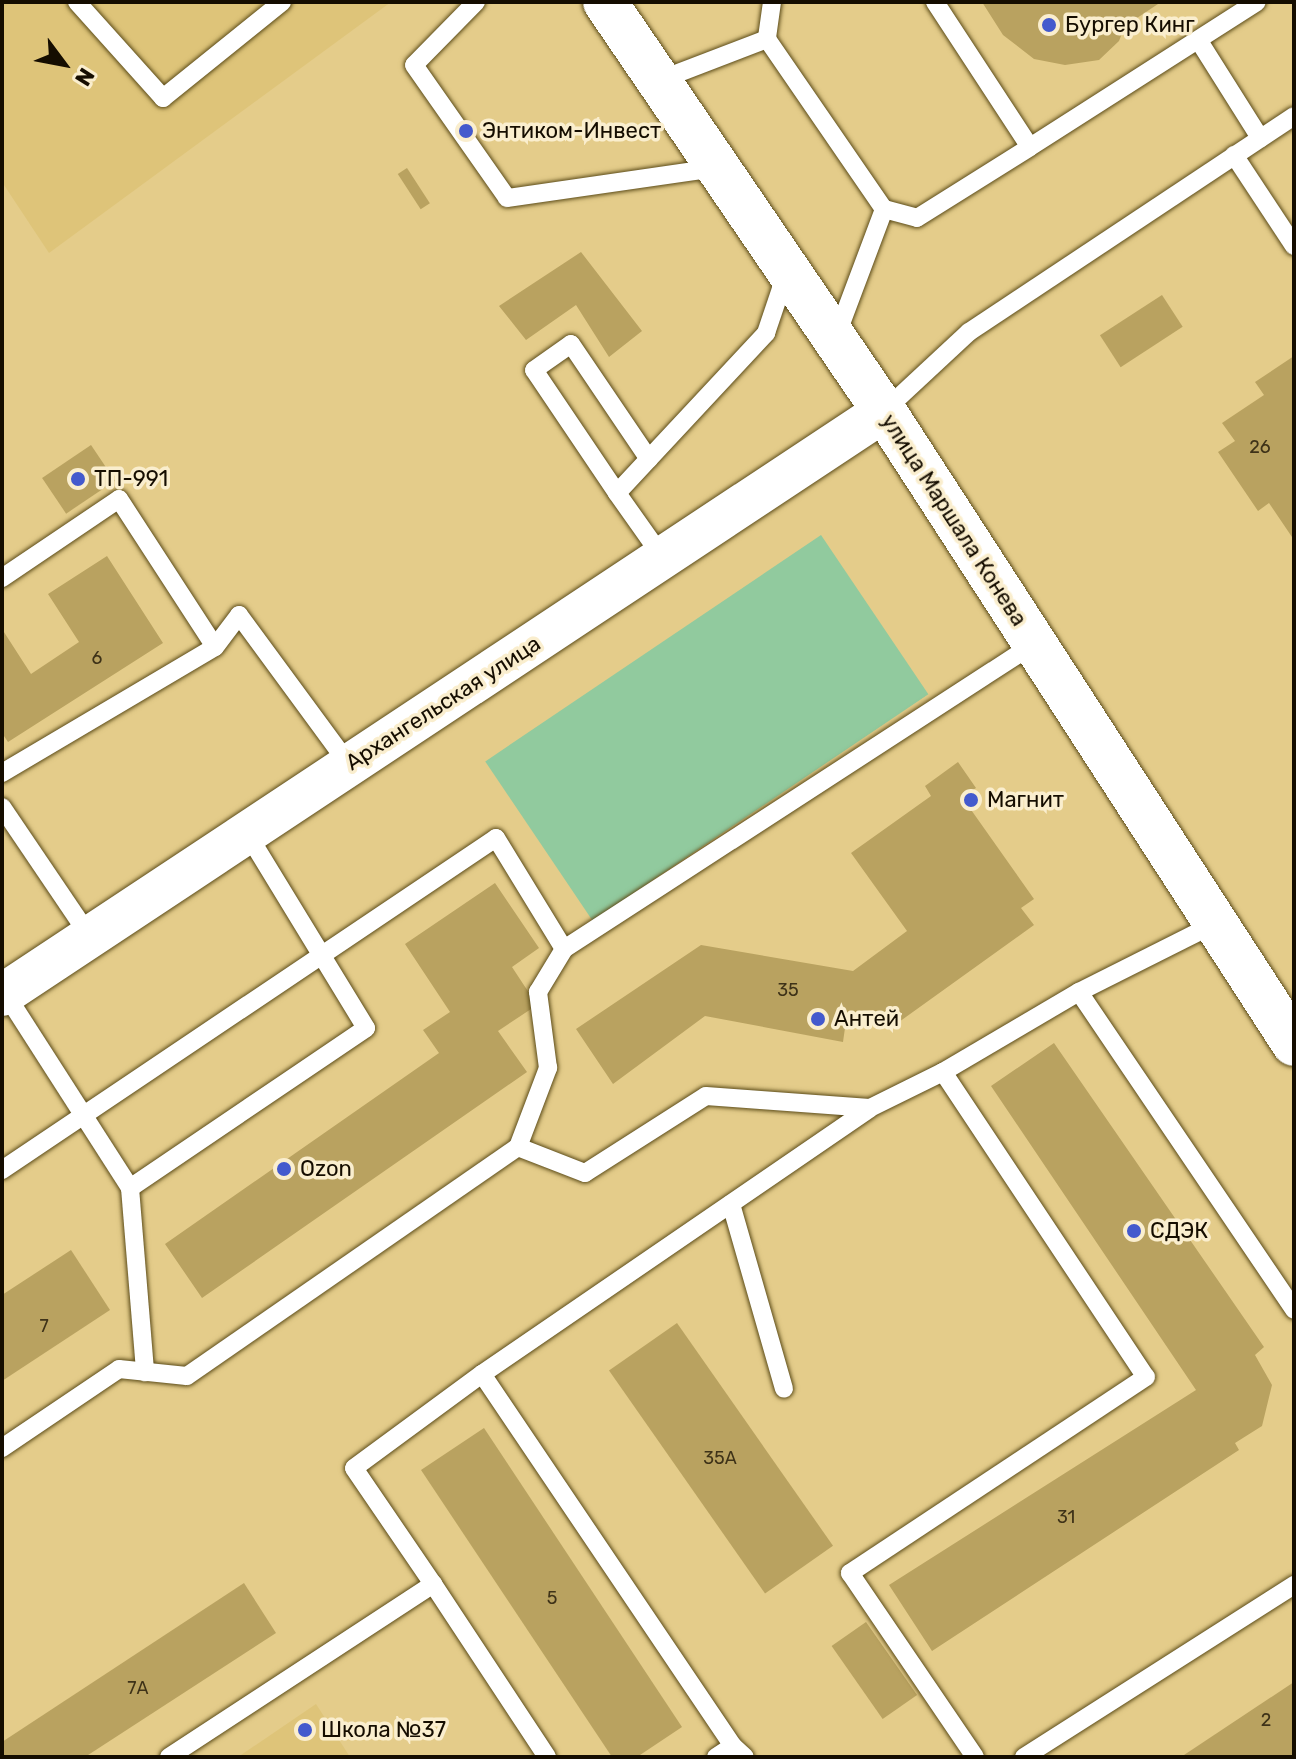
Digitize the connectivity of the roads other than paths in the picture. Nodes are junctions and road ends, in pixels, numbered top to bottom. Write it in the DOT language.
graph roads {
  1 [pos="77,2"];
  2 [pos="282,2"];
  3 [pos="476,2"];
  4 [pos="772,2"];
  5 [pos="935,2"];
  6 [pos="1257,2"];
  7 [pos="610,4"];
  8 [pos="767,39"];
  9 [pos="1199,41"];
  10 [pos="660,80"];
  11 [pos="1294,116"];
  12 [pos="1260,138"];
  13 [pos="1030,147"];
  14 [pos="1234,155"];
  15 [pos="720,167"];
  16 [pos="884,209"];
  17 [pos="1294,246"];
  18 [pos="788,267"];
  19 [pos="835,339"];
  20 [pos="884,411"];
  21 [pos="649,459"];
  22 [pos="617,493"];
  23 [pos="663,558"];
  24 [pos="2,578"];
  25 [pos="1034,644"];
  26 [pos="215,647"];
  27 [pos="349,765"];
  28 [pos="2,773"];
  29 [pos="2,807"];
  30 [pos="247,833"];
  31 [pos="1216,923"];
  32 [pos="90,937"];
  33 [pos="564,949"];
  34 [pos="321,955"];
  35 [pos="1079,992"];
  36 [pos="3,994"];
  37 [pos="1294,1044"];
  38 [pos="943,1072"];
  39 [pos="870,1108"];
  40 [pos="83,1115"];
  41 [pos="518,1147"];
  42 [pos="2,1170"];
  43 [pos="130,1188"];
  44 [pos="731,1204"];
  45 [pos="1294,1310"];
  46 [pos="145,1372"];
  47 [pos="482,1374"];
  48 [pos="784,1389"];
  49 [pos="2,1448"];
  50 [pos="433,1584"];
  51 [pos="1294,1585"];
  52 [pos="739,1752"];
  53 [pos="169,1757"];
  54 [pos="547,1757"];
  55 [pos="716,1757"];
  56 [pos="975,1757"];
  57 [pos="1024,1757"];
  1 -- 2 [label="lane"];
  3 -- 15 [label="lane"];
  4 -- 8 [label="lane"];
  5 -- 13 [label="lane"];
  6 -- 9 [label="lane"];
  7 -- 10 [label="main road, улица Маршала Конева"];
  8 -- 10 [label="lane"];
  8 -- 16 [label="lane"];
  9 -- 12 [label="lane"];
  9 -- 13 [label="lane"];
  10 -- 15 [label="main road, улица Маршала Конева"];
  11 -- 12 [label="lane"];
  12 -- 14 [label="lane"];
  13 -- 16 [label="lane"];
  14 -- 17 [label="lane"];
  14 -- 20 [label="lane"];
  15 -- 18 [label="main road, улица Маршала Конева"];
  16 -- 19 [label="lane"];
  18 -- 19 [label="main road, улица Маршала Конева"];
  18 -- 21 [label="lane"];
  19 -- 20 [label="main road, улица Маршала Конева"];
  20 -- 23 [label="street, Архангельская улица"];
  20 -- 25 [label="main road, улица Маршала Конева"];
  21 -- 22 [label="lane"];
  21 -- 22 [label="lane"];
  22 -- 23 [label="lane"];
  23 -- 27 [label="street, Архангельская улица"];
  24 -- 26 [label="lane"];
  25 -- 31 [label="main road, улица Маршала Конева"];
  25 -- 33 [label="lane"];
  26 -- 27 [label="lane"];
  26 -- 28 [label="lane"];
  27 -- 30 [label="street, Архангельская улица"];
  29 -- 32 [label="lane"];
  30 -- 32 [label="street, Архангельская улица"];
  30 -- 34 [label="lane"];
  31 -- 35 [label="lane"];
  31 -- 37 [label="main road, улица Маршала Конева"];
  32 -- 36 [label="street, Архангельская улица"];
  33 -- 34 [label="lane"];
  33 -- 41 [label="lane"];
  34 -- 40 [label="lane"];
  34 -- 43 [label="lane"];
  35 -- 38 [label="lane"];
  35 -- 45 [label="lane"];
  36 -- 40 [label="lane"];
  38 -- 39 [label="lane"];
  38 -- 56 [label="lane"];
  39 -- 41 [label="lane"];
  39 -- 44 [label="lane"];
  40 -- 42 [label="lane"];
  40 -- 43 [label="lane"];
  41 -- 46 [label="lane"];
  43 -- 46 [label="lane"];
  44 -- 47 [label="lane"];
  44 -- 48 [label="lane"];
  46 -- 49 [label="lane"];
  47 -- 50 [label="lane"];
  47 -- 52 [label="lane"];
  50 -- 53 [label="lane"];
  50 -- 54 [label="lane"];
  51 -- 57 [label="lane"];
  52 -- 55 [label="lane"];
}
